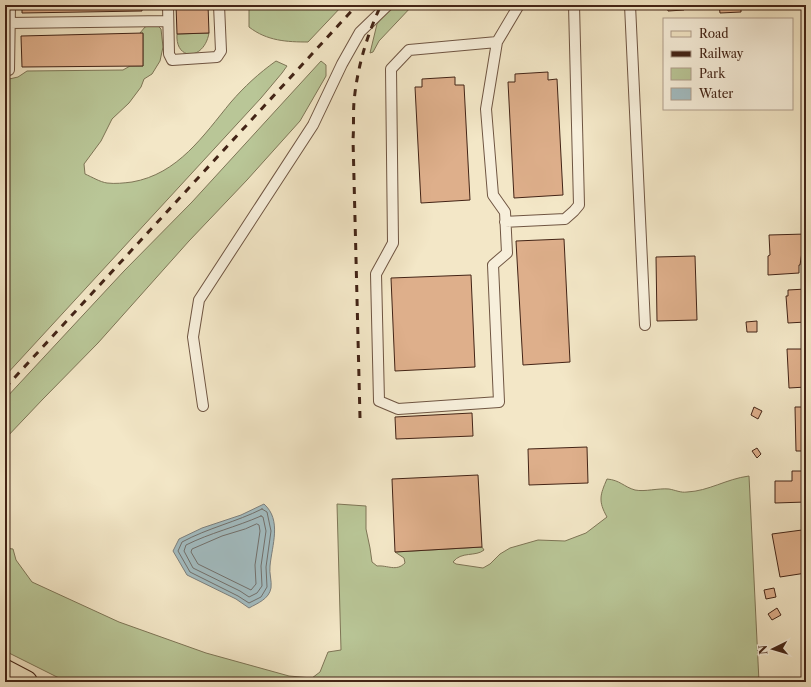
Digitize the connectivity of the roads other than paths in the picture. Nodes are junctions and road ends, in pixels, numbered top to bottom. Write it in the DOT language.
graph roads {
  1 [pos="10,5"];
  2 [pos="168,5"];
  3 [pos="219,5"];
  4 [pos="388,5"];
  5 [pos="518,5"];
  6 [pos="574,5"];
  7 [pos="630,5"];
  8 [pos="168,21"];
  9 [pos="9,24"];
  10 [pos="497,42"];
  11 [pos="5,70"];
  12 [pos="505,222"];
  13 [pos="644,325"];
  14 [pos="203,406"];
  15 [pos="5,671"];
  16 [pos="26,682"];
  1 -- 9 [label="lane"];
  2 -- 8 [label="lane"];
  3 -- 8 [label="lane"];
  4 -- 14 [label="lane"];
  5 -- 10 [label="lane"];
  6 -- 12 [label="lane"];
  7 -- 13 [label="lane"];
  8 -- 9 [label="lane"];
  9 -- 11 [label="lane"];
  10 -- 12 [label="lane"];
  10 -- 12 [label="lane"];
  15 -- 16 [label="main road"];
}
